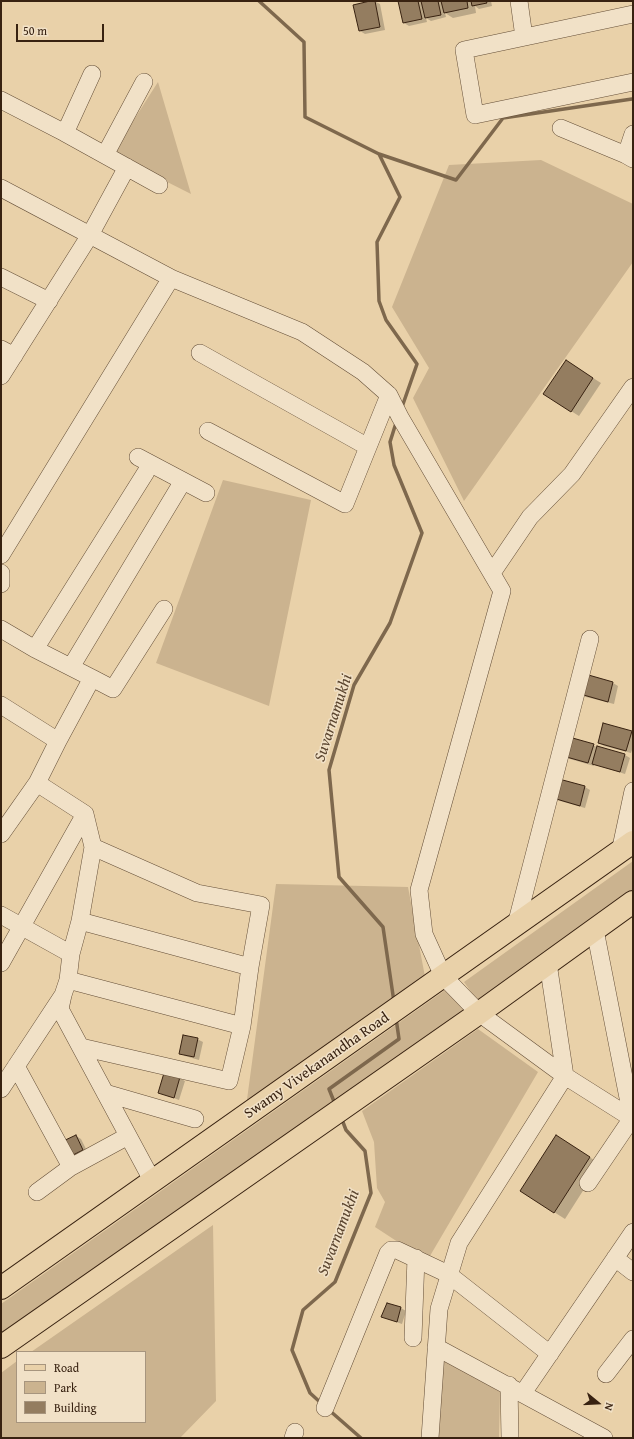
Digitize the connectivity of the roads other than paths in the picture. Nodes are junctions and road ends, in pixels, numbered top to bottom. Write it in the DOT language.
graph roads {
  1 [pos="519,1"];
  2 [pos="633,14"];
  3 [pos="524,37"];
  4 [pos="92,74"];
  5 [pos="144,82"];
  6 [pos="633,82"];
  7 [pos="1,100"];
  8 [pos="561,128"];
  9 [pos="66,133"];
  10 [pos="633,134"];
  11 [pos="105,155"];
  12 [pos="629,157"];
  13 [pos="127,167"];
  14 [pos="159,185"];
  15 [pos="1,188"];
  16 [pos="90,236"];
  17 [pos="1,277"];
  18 [pos="171,278"];
  19 [pos="49,301"];
  20 [pos="8,352"];
  21 [pos="200,353"];
  22 [pos="1,376"];
  23 [pos="633,387"];
  24 [pos="390,396"];
  25 [pos="208,431"];
  26 [pos="368,447"];
  27 [pos="183,481"];
  28 [pos="206,493"];
  29 [pos="1,555"];
  30 [pos="1,573"];
  31 [pos="492,573"];
  32 [pos="1,584"];
  33 [pos="164,609"];
  34 [pos="1,629"];
  35 [pos="590,639"];
  36 [pos="35,649"];
  37 [pos="71,667"];
  38 [pos="92,678"];
  39 [pos="1,705"];
  40 [pos="58,741"];
  41 [pos="37,783"];
  42 [pos="633,792"];
  43 [pos="85,814"];
  44 [pos="1,834"];
  45 [pos="93,847"];
  46 [pos="626,847"];
  47 [pos="633,902"];
  48 [pos="1,915"];
  49 [pos="80,921"];
  50 [pos="516,925"];
  51 [pos="22,927"];
  52 [pos="595,930"];
  53 [pos="71,954"];
  54 [pos="1,963"];
  55 [pos="548,963"];
  56 [pos="250,968"];
  57 [pos="444,976"];
  58 [pos="66,987"];
  59 [pos="479,1013"];
  60 [pos="242,1026"];
  61 [pos="81,1047"];
  62 [pos="16,1066"];
  63 [pos="566,1076"];
  64 [pos="1,1089"];
  65 [pos="105,1093"];
  66 [pos="632,1118"];
  67 [pos="195,1119"];
  68 [pos="128,1136"];
  69 [pos="71,1167"];
  70 [pos="153,1182"];
  71 [pos="588,1183"];
  72 [pos="37,1192"];
  73 [pos="633,1232"];
  74 [pos="416,1258"];
  75 [pos="615,1258"];
  76 [pos="633,1272"];
  77 [pos="448,1274"];
  78 [pos="1,1288"];
  79 [pos="413,1338"];
  80 [pos="633,1339"];
  81 [pos="1,1347"];
  82 [pos="436,1347"];
  83 [pos="550,1354"];
  84 [pos="606,1374"];
  85 [pos="516,1389"];
  86 [pos="325,1408"];
  87 [pos="430,1438"];
  88 [pos="510,1438"];
  89 [pos="604,1438"];
  1 -- 3 [label="street"];
  2 -- 3 [label="street"];
  3 -- 6 [label="street"];
  4 -- 9 [label="street"];
  5 -- 11 [label="street"];
  7 -- 9 [label="street"];
  8 -- 12 [label="street"];
  9 -- 11 [label="street"];
  10 -- 12 [label="street"];
  11 -- 13 [label="street"];
  13 -- 14 [label="street"];
  13 -- 16 [label="street"];
  15 -- 16 [label="street"];
  16 -- 18 [label="street"];
  16 -- 19 [label="street"];
  17 -- 19 [label="street"];
  18 -- 24 [label="street"];
  18 -- 29 [label="street"];
  19 -- 20 [label="street"];
  20 -- 22 [label="street"];
  21 -- 26 [label="street"];
  23 -- 31 [label="street"];
  24 -- 26 [label="street"];
  24 -- 31 [label="street"];
  25 -- 26 [label="street"];
  27 -- 28 [label="street"];
  27 -- 36 [label="street"];
  27 -- 37 [label="street"];
  30 -- 32 [label="street"];
  31 -- 57 [label="street"];
  33 -- 38 [label="street"];
  34 -- 36 [label="street"];
  35 -- 50 [label="street"];
  36 -- 37 [label="street"];
  37 -- 38 [label="street"];
  38 -- 40 [label="street"];
  39 -- 40 [label="street"];
  40 -- 41 [label="street"];
  41 -- 43 [label="street"];
  41 -- 44 [label="street"];
  42 -- 46 [label="street"];
  43 -- 45 [label="street"];
  43 -- 51 [label="street"];
  45 -- 49 [label="street"];
  45 -- 56 [label="street"];
  46 -- 50 [label="main road, Swamy Vivekanandha Road"];
  47 -- 52 [label="main road"];
  48 -- 51 [label="street"];
  49 -- 53 [label="street"];
  49 -- 56 [label="street"];
  50 -- 57 [label="main road, Swamy Vivekanandha Road"];
  51 -- 53 [label="street"];
  51 -- 54 [label="street"];
  52 -- 55 [label="main road"];
  52 -- 66 [label="street"];
  53 -- 58 [label="street"];
  55 -- 59 [label="main road"];
  55 -- 63 [label="street"];
  56 -- 60 [label="street"];
  57 -- 59 [label="street"];
  57 -- 70 [label="main road, Swamy Vivekanandha Road"];
  58 -- 60 [label="street"];
  58 -- 61 [label="street"];
  58 -- 62 [label="street"];
  59 -- 63 [label="street"];
  59 -- 81 [label="main road"];
  60 -- 61 [label="street"];
  61 -- 65 [label="street"];
  62 -- 64 [label="street"];
  62 -- 69 [label="street"];
  63 -- 66 [label="street"];
  63 -- 77 [label="street"];
  65 -- 67 [label="street"];
  65 -- 68 [label="street"];
  66 -- 71 [label="street"];
  68 -- 69 [label="street"];
  68 -- 70 [label="street"];
  69 -- 72 [label="street"];
  70 -- 78 [label="main road, Swamy Vivekanandha Road"];
  73 -- 75 [label="street"];
  74 -- 77 [label="street"];
  74 -- 79 [label="street"];
  74 -- 86 [label="street"];
  75 -- 76 [label="street"];
  75 -- 83 [label="street"];
  77 -- 82 [label="street"];
  77 -- 83 [label="street"];
  80 -- 84 [label="street"];
  82 -- 85 [label="street"];
  82 -- 87 [label="street"];
  83 -- 85 [label="street"];
  85 -- 88 [label="street"];
  85 -- 89 [label="street"];
}
